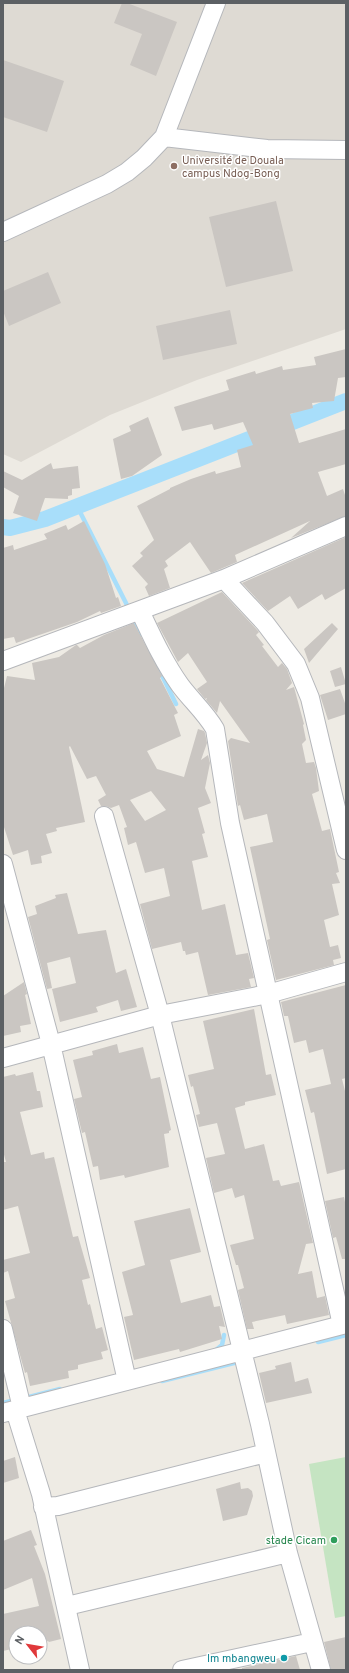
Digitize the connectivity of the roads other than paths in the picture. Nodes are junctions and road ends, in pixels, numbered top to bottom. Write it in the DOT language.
graph roads {
  1 [pos="216,3"];
  2 [pos="164,137"];
  3 [pos="346,150"];
  4 [pos="3,232"];
  5 [pos="346,526"];
  6 [pos="224,579"];
  7 [pos="140,610"];
  8 [pos="3,661"];
  9 [pos="104,816"];
  10 [pos="346,850"];
  11 [pos="3,864"];
  12 [pos="346,972"];
  13 [pos="268,994"];
  14 [pos="160,1015"];
  15 [pos="51,1044"];
  16 [pos="3,1058"];
  17 [pos="344,1325"];
  18 [pos="3,1330"];
  19 [pos="241,1352"];
  20 [pos="127,1381"];
  21 [pos="13,1410"];
  22 [pos="266,1453"];
  23 [pos="43,1507"];
  24 [pos="288,1553"];
  25 [pos="67,1606"];
  26 [pos="312,1642"];
  27 [pos="80,1670"];
  28 [pos="182,1670"];
  29 [pos="321,1670"];
  1 -- 2 [label="street"];
  2 -- 3 [label="street"];
  2 -- 4 [label="street"];
  5 -- 6 [label="street"];
  6 -- 7 [label="street"];
  6 -- 10 [label="street"];
  7 -- 8 [label="street"];
  7 -- 13 [label="street"];
  9 -- 14 [label="street"];
  11 -- 15 [label="street"];
  12 -- 13 [label="street"];
  13 -- 14 [label="street"];
  13 -- 17 [label="street"];
  14 -- 15 [label="street"];
  14 -- 19 [label="street"];
  15 -- 16 [label="street"];
  15 -- 20 [label="street"];
  17 -- 19 [label="street"];
  18 -- 21 [label="street"];
  19 -- 20 [label="street"];
  19 -- 22 [label="street"];
  20 -- 21 [label="street"];
  21 -- 23 [label="street"];
  22 -- 23 [label="street"];
  22 -- 24 [label="street"];
  23 -- 25 [label="street"];
  24 -- 25 [label="street"];
  24 -- 26 [label="street"];
  25 -- 27 [label="street"];
  26 -- 28 [label="street"];
  26 -- 29 [label="street"];
}
